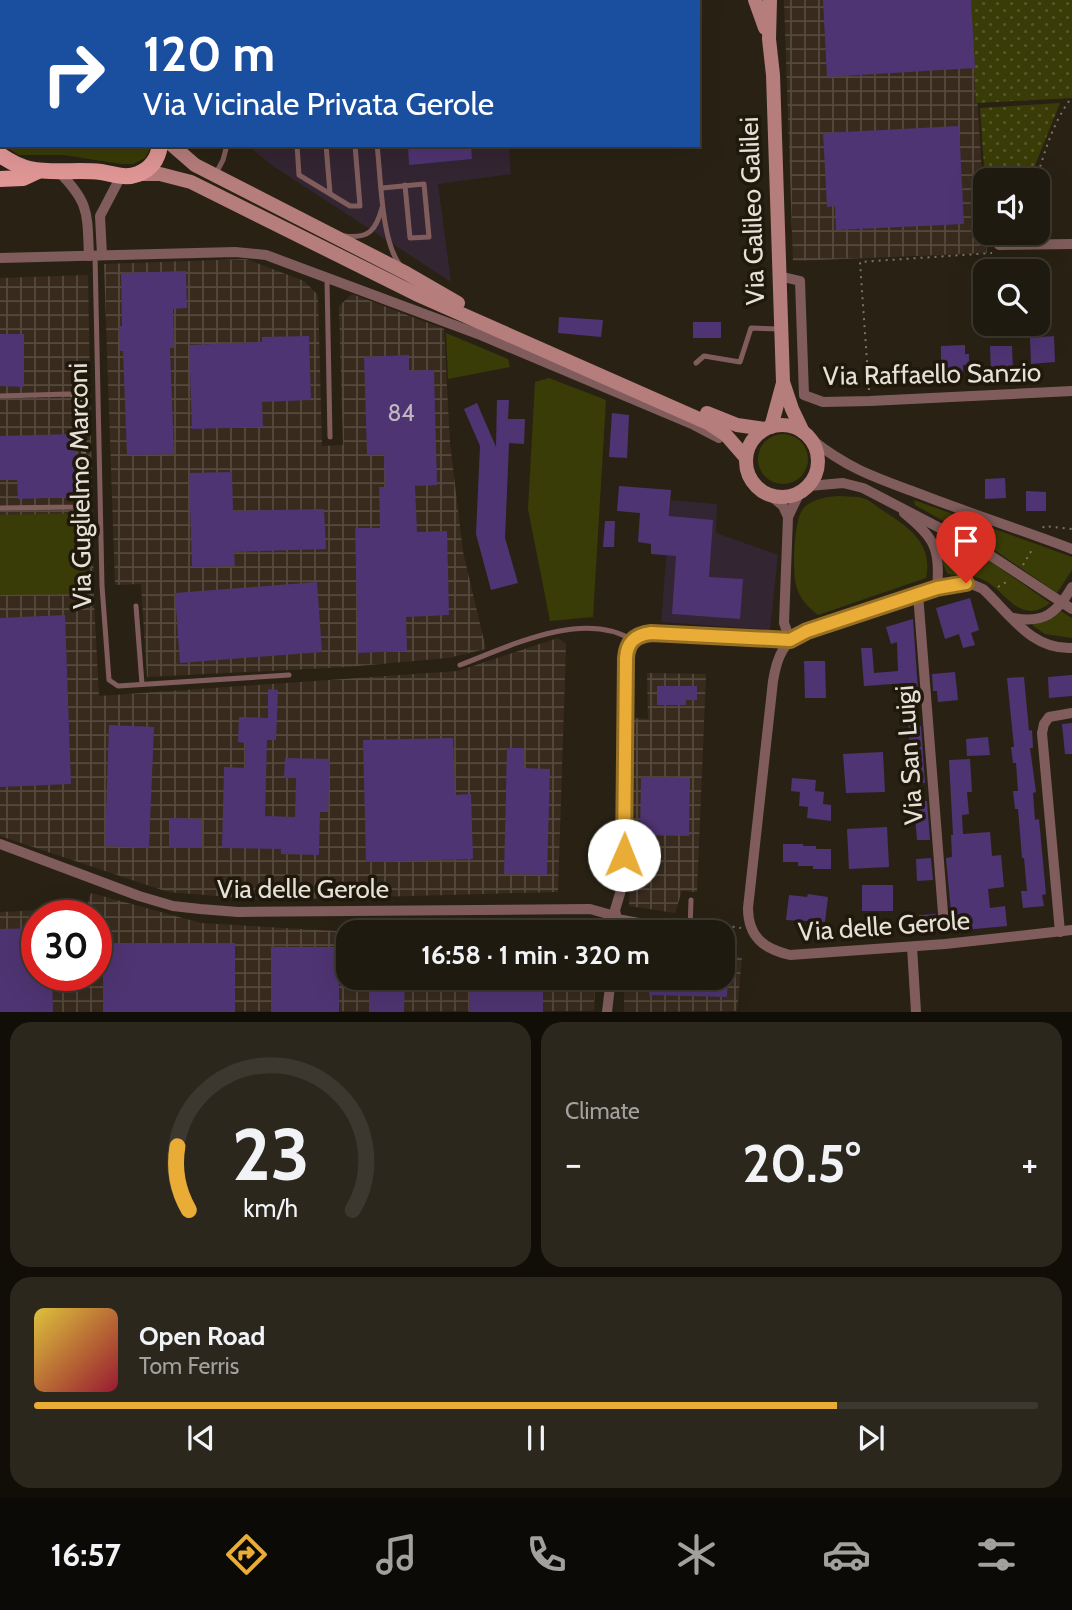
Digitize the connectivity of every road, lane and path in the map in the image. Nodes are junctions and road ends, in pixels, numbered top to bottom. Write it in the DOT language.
graph roads {
  1 [pos="755,0"];
  2 [pos="770,0"];
  3 [pos="769,39"];
  4 [pos="1072,97"];
  5 [pos="159,147"];
  6 [pos="174,147"];
  7 [pos="226,147"];
  8 [pos="297,147"];
  9 [pos="326,147"];
  10 [pos="355,147"];
  11 [pos="377,147"];
  12 [pos="0,155"];
  13 [pos="1040,168"];
  14 [pos="40,170"];
  15 [pos="58,171"];
  16 [pos="139,174"];
  17 [pos="215,175"];
  18 [pos="121,176"];
  19 [pos="0,179"];
  20 [pos="405,186"];
  21 [pos="382,188"];
  22 [pos="330,193"];
  23 [pos="383,202"];
  24 [pos="329,233"];
  25 [pos="1050,244"];
  26 [pos="1072,244"];
  27 [pos="999,245"];
  28 [pos="95,256"];
  29 [pos="0,258"];
  30 [pos="406,273"];
  31 [pos="779,276"];
  32 [pos="327,279"];
  33 [pos="780,329"];
  34 [pos="696,363"];
  35 [pos="783,382"];
  36 [pos="1072,391"];
  37 [pos="0,396"];
  38 [pos="870,401"];
  39 [pos="768,428"];
  40 [pos="807,435"];
  41 [pos="330,437"];
  42 [pos="746,461"];
  43 [pos="804,490"];
  44 [pos="771,496"];
  45 [pos="890,501"];
  46 [pos="0,508"];
  47 [pos="788,517"];
  48 [pos="1072,529"];
  49 [pos="1039,538"];
  50 [pos="1072,549"];
  51 [pos="1018,573"];
  52 [pos="1072,587"];
  53 [pos="937,588"];
  54 [pos="988,593"];
  55 [pos="918,594"];
  56 [pos="136,606"];
  57 [pos="1067,607"];
  58 [pos="1013,618"];
  59 [pos="632,640"];
  60 [pos="790,640"];
  61 [pos="1072,648"];
  62 [pos="460,665"];
  63 [pos="289,675"];
  64 [pos="142,684"];
  65 [pos="1072,713"];
  66 [pos="0,844"];
  67 [pos="691,900"];
  68 [pos="943,913"];
  69 [pos="615,916"];
  70 [pos="690,919"];
  71 [pos="616,920"];
  72 [pos="751,930"];
  73 [pos="1072,930"];
  74 [pos="944,932"];
  75 [pos="1060,932"];
  76 [pos="945,944"];
  77 [pos="912,947"];
  78 [pos="610,990"];
  79 [pos="607,1012"];
  80 [pos="916,1012"];
  1 -- 3 [label="street, Via Galileo Galilei"];
  2 -- 3 [label="street, Via Galileo Galilei"];
  3 -- 31 [label="street, Via Galileo Galilei"];
  4 -- 13 [label="path"];
  5 -- 16 [label="main road"];
  6 -- 17 [label="street"];
  7 -- 17 [label="lane"];
  8 -- 22 [label="lane"];
  9 -- 22 [label="lane"];
  10 -- 22 [label="lane"];
  11 -- 21 [label="lane"];
  12 -- 14 [label="main road"];
  14 -- 15 [label="main road"];
  14 -- 19 [label="main road"];
  15 -- 18 [label="main road"];
  15 -- 28 [label="street"];
  16 -- 18 [label="main road"];
  16 -- 42 [label="street"];
  17 -- 24 [label="street"];
  18 -- 28 [label="street"];
  20 -- 20 [label="lane"];
  20 -- 21 [label="lane"];
  21 -- 23 [label="lane"];
  23 -- 24 [label="lane"];
  23 -- 30 [label="lane"];
  24 -- 30 [label="street"];
  25 -- 26 [label="street"];
  27 -- 38 [label="path"];
  28 -- 29 [label="street"];
  28 -- 32 [label="street"];
  28 -- 64 [label="lane, Via Guglielmo Marconi"];
  30 -- 39 [label="street"];
  31 -- 33 [label="street, Via Galileo Galilei"];
  31 -- 38 [label="street, Via Raffaello Sanzio"];
  32 -- 41 [label="lane"];
  32 -- 42 [label="street"];
  33 -- 34 [label="lane"];
  33 -- 35 [label="street, Via Galileo Galilei"];
  35 -- 39 [label="street, Via Galileo Galilei"];
  35 -- 40 [label="street, Via Galileo Galilei"];
  36 -- 38 [label="street, Via Raffaello Sanzio"];
  37 -- 46 [label="lane"];
  39 -- 40 [label="street"];
  39 -- 42 [label="street"];
  40 -- 43 [label="street"];
  40 -- 49 [label="street"];
  42 -- 44 [label="street"];
  43 -- 44 [label="street"];
  43 -- 45 [label="street"];
  43 -- 47 [label="street"];
  44 -- 47 [label="street"];
  45 -- 51 [label="street"];
  45 -- 53 [label="street"];
  47 -- 60 [label="street"];
  48 -- 49 [label="path"];
  49 -- 50 [label="street"];
  49 -- 51 [label="path"];
  51 -- 54 [label="path"];
  51 -- 57 [label="street"];
  52 -- 57 [label="street"];
  53 -- 54 [label="street"];
  53 -- 55 [label="street"];
  54 -- 58 [label="street"];
  55 -- 60 [label="street"];
  55 -- 68 [label="street, Via San Luigi"];
  56 -- 64 [label="lane"];
  57 -- 58 [label="street"];
  58 -- 61 [label="street"];
  59 -- 60 [label="street"];
  59 -- 62 [label="lane"];
  59 -- 69 [label="street"];
  60 -- 72 [label="street"];
  63 -- 64 [label="lane"];
  65 -- 75 [label="street"];
  66 -- 69 [label="street, Via delle Gerole"];
  67 -- 70 [label="lane"];
  69 -- 70 [label="lane"];
  69 -- 71 [label="street"];
  70 -- 72 [label="path"];
  72 -- 77 [label="street, Via delle Gerole"];
  73 -- 75 [label="street, Via delle Gerole"];
  74 -- 76 [label="street"];
  75 -- 76 [label="street, Via delle Gerole"];
  76 -- 77 [label="street, Via delle Gerole"];
  77 -- 80 [label="street"];
  78 -- 79 [label="street"];
}
